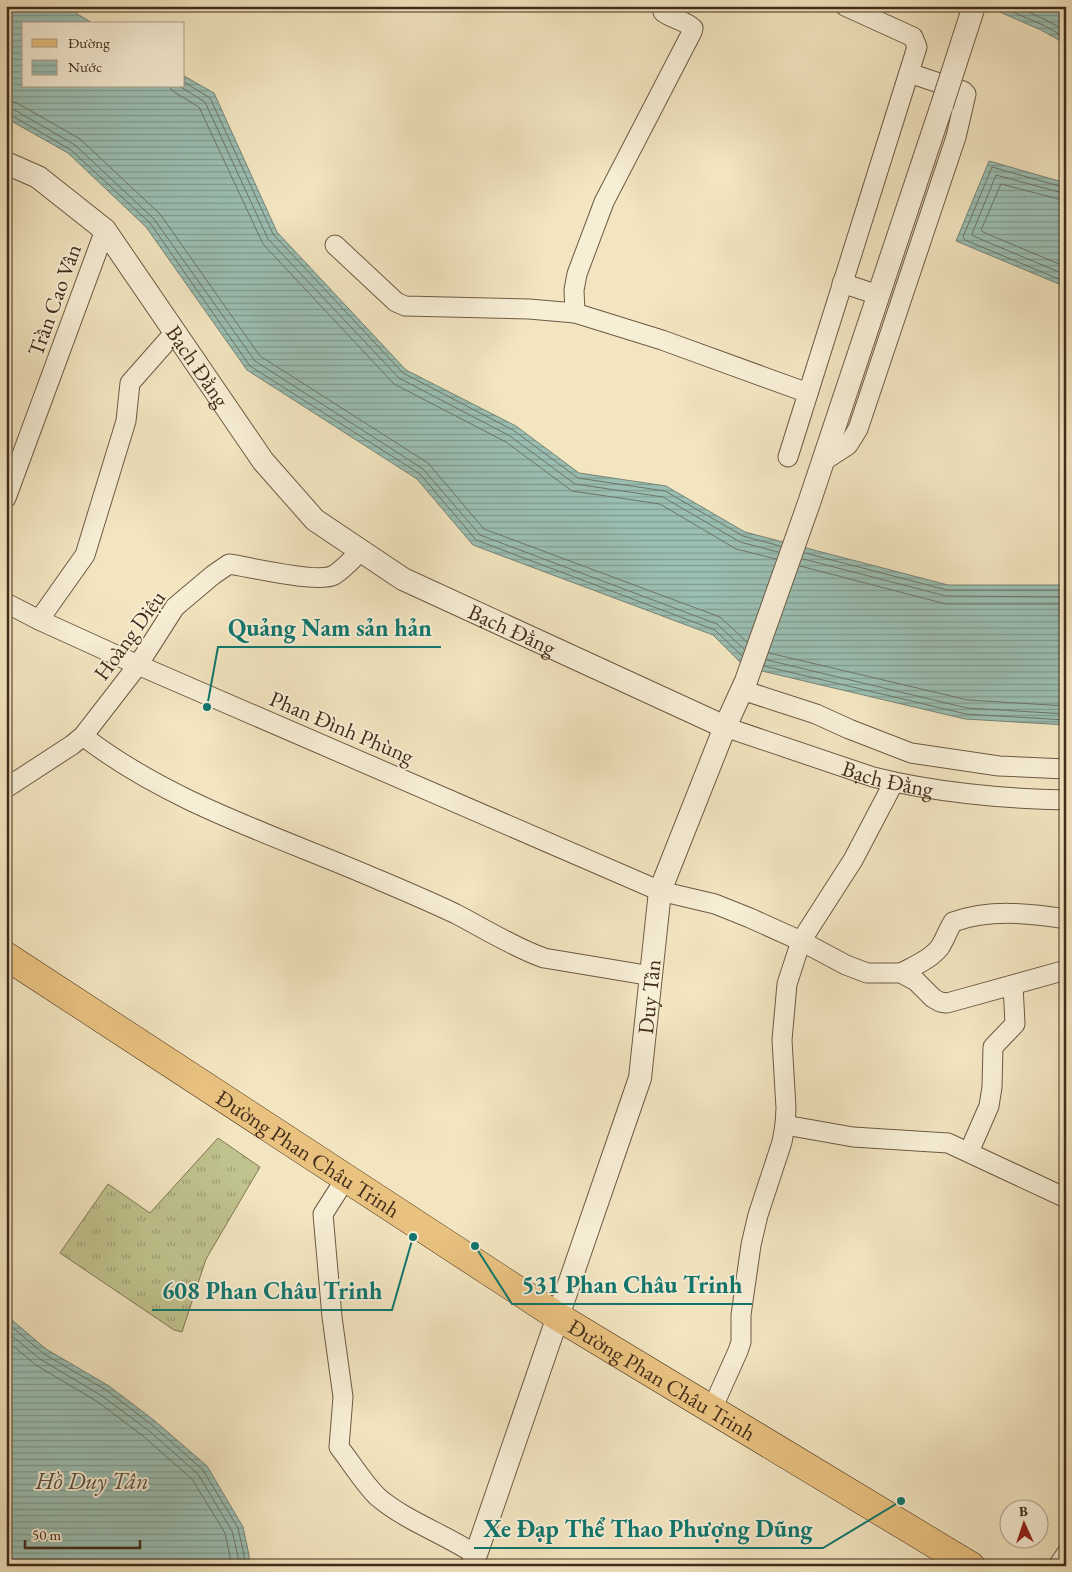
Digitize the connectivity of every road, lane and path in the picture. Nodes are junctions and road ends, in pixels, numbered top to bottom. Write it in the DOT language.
graph roads {
  1 [pos="662,6"];
  2 [pos="845,6"];
  3 [pos="974,6"];
  4 [pos="909,73"];
  5 [pos="6,163"];
  6 [pos="105,230"];
  7 [pos="335,246"];
  8 [pos="842,283"];
  9 [pos="878,295"];
  10 [pos="574,313"];
  11 [pos="174,332"];
  12 [pos="808,393"];
  13 [pos="788,457"];
  14 [pos="822,462"];
  15 [pos="6,498"];
  16 [pos="361,551"];
  17 [pos="6,603"];
  18 [pos="39,620"];
  19 [pos="138,665"];
  20 [pos="744,686"];
  21 [pos="725,727"];
  22 [pos="83,736"];
  23 [pos="1066,769"];
  24 [pos="894,782"];
  25 [pos="6,788"];
  26 [pos="1066,800"];
  27 [pos="660,890"];
  28 [pos="1066,919"];
  29 [pos="801,941"];
  30 [pos="6,956"];
  31 [pos="1066,970"];
  32 [pos="901,973"];
  33 [pos="652,976"];
  34 [pos="1013,985"];
  35 [pos="785,1125"];
  36 [pos="969,1152"];
  37 [pos="346,1178"];
  38 [pos="1066,1198"];
  39 [pos="557,1316"];
  40 [pos="712,1409"];
  41 [pos="1066,1554"];
  42 [pos="474,1562"];
  43 [pos="971,1566"];
  44 [pos="1058,1566"];
  1 -- 10 [label="street"];
  2 -- 4 [label="street"];
  3 -- 9 [label="street, Duy Tân, bridge"];
  4 -- 8 [label="street"];
  4 -- 14 [label="street"];
  5 -- 6 [label="street, Bạch Đằng"];
  6 -- 11 [label="street, Bạch Đằng"];
  6 -- 15 [label="street, Trần Cao Vân"];
  7 -- 10 [label="street"];
  8 -- 9 [label="street"];
  8 -- 12 [label="street"];
  9 -- 14 [label="street, Duy Tân"];
  10 -- 12 [label="street"];
  11 -- 16 [label="street, Bạch Đằng"];
  11 -- 18 [label="street"];
  12 -- 13 [label="street"];
  14 -- 20 [label="street, Duy Tân"];
  16 -- 19 [label="street, Hoàng Diệu"];
  16 -- 21 [label="street, Bạch Đằng"];
  17 -- 18 [label="street, Phan Đình Phùng"];
  18 -- 19 [label="street, Phan Đình Phùng"];
  19 -- 22 [label="street, Hoàng Diệu"];
  19 -- 27 [label="street, Phan Đình Phùng"];
  20 -- 21 [label="street, Duy Tân"];
  20 -- 23 [label="street"];
  21 -- 24 [label="street, Bạch Đằng"];
  21 -- 27 [label="street, Duy Tân"];
  22 -- 25 [label="street, Hoàng Diệu"];
  22 -- 33 [label="street"];
  24 -- 26 [label="street, Bạch Đằng"];
  24 -- 29 [label="street"];
  27 -- 29 [label="street, Phan Đình Phùng"];
  27 -- 33 [label="street, Duy Tân"];
  28 -- 32 [label="street"];
  29 -- 32 [label="street, Phan Đình Phùng"];
  29 -- 35 [label="street"];
  30 -- 37 [label="main road, Đường Phan Châu Trinh"];
  31 -- 34 [label="street"];
  32 -- 34 [label="street"];
  33 -- 39 [label="street, Duy Tân"];
  34 -- 36 [label="street"];
  35 -- 36 [label="street"];
  35 -- 40 [label="street"];
  36 -- 38 [label="street"];
  37 -- 39 [label="main road, Đường Phan Châu Trinh"];
  37 -- 42 [label="street"];
  39 -- 40 [label="main road, Đường Phan Châu Trinh"];
  39 -- 42 [label="street, Duy Tân"];
  40 -- 43 [label="main road, Đường Phan Châu Trinh"];
  41 -- 44 [label="street"];
}
